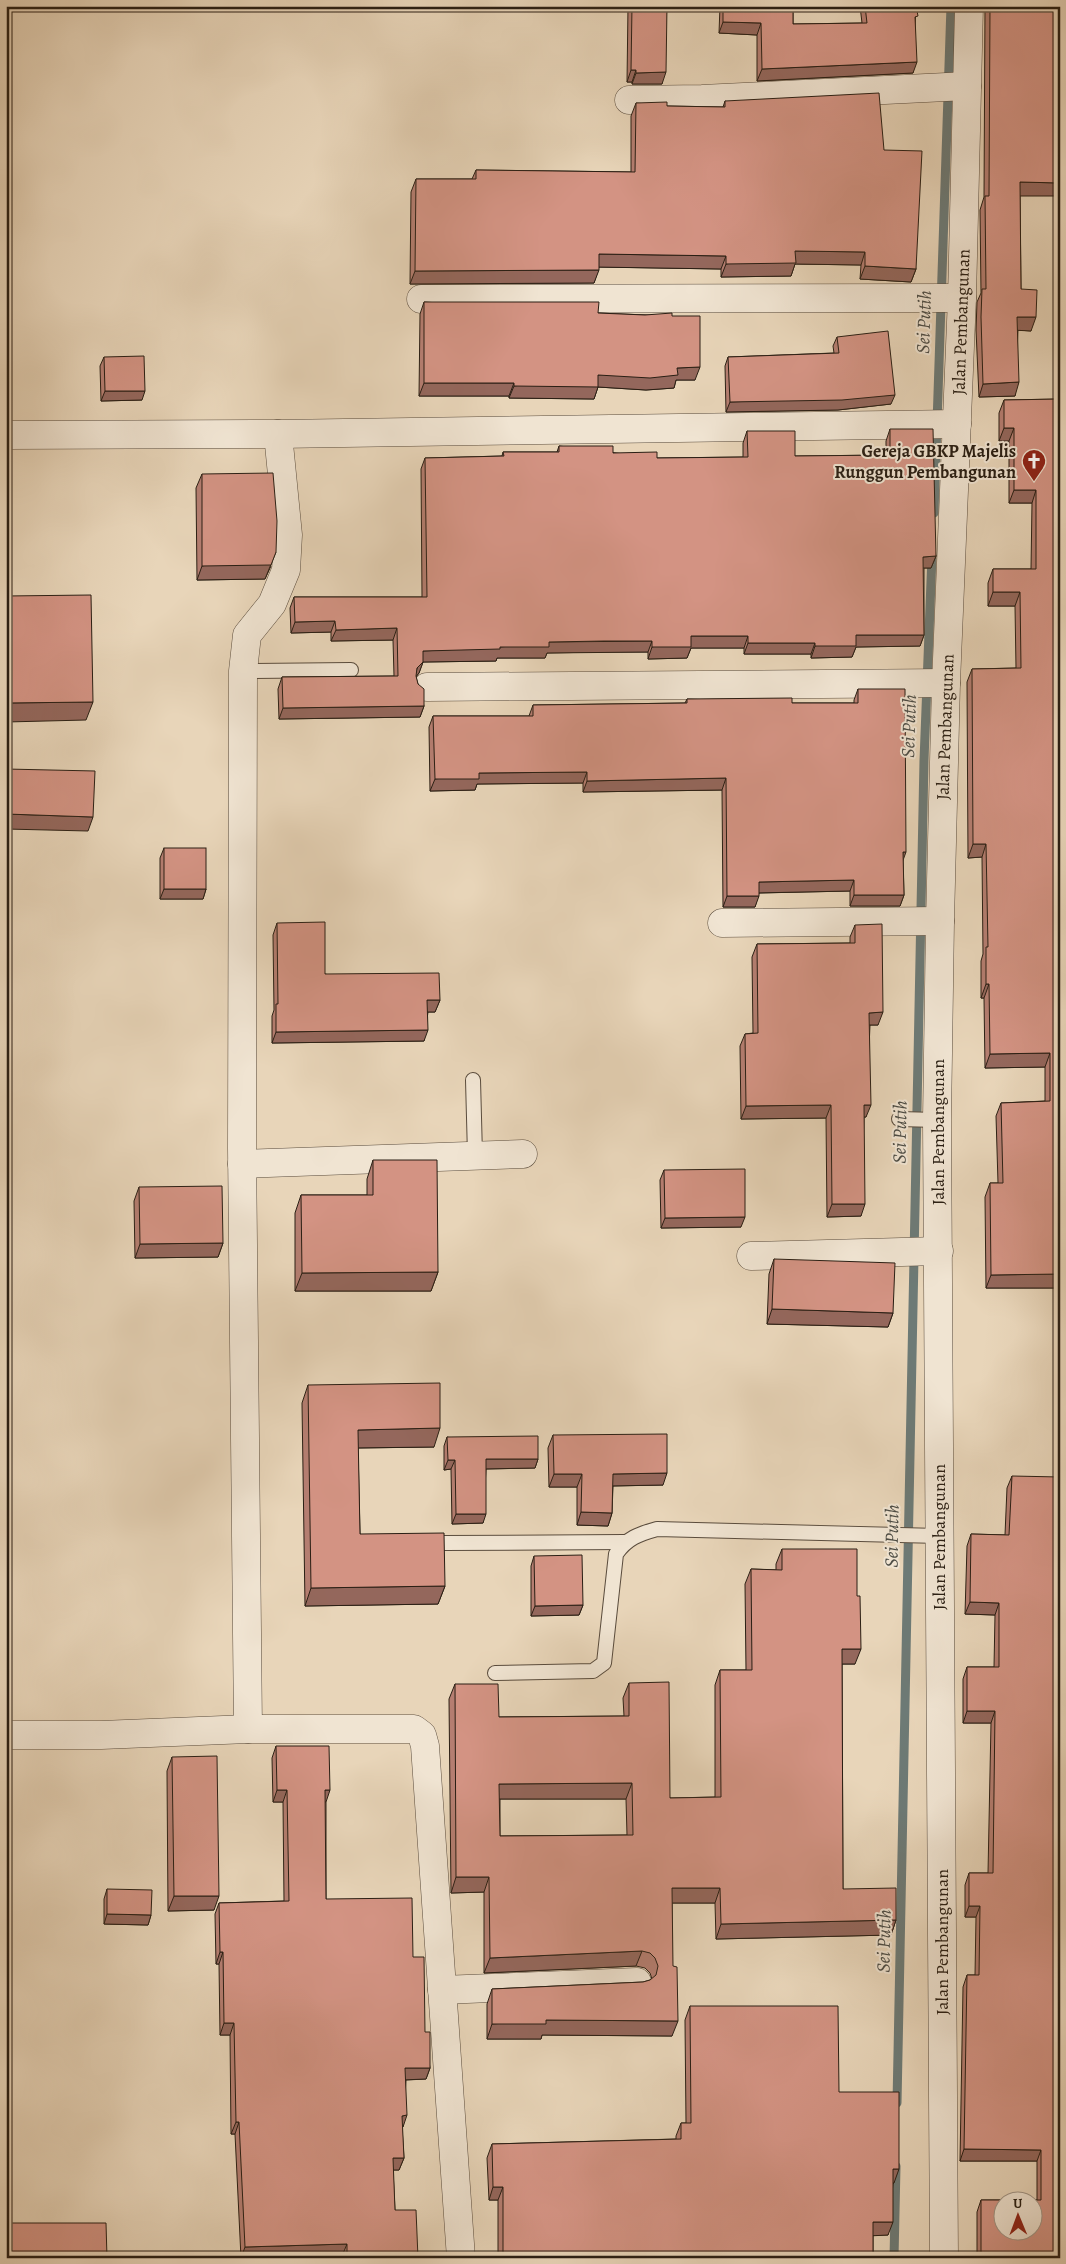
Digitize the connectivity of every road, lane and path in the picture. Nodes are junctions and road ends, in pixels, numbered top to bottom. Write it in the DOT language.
graph roads {
  1 [pos="969,6"];
  2 [pos="957,87"];
  3 [pos="630,100"];
  4 [pos="421,298"];
  5 [pos="951,298"];
  6 [pos="941,423"];
  7 [pos="278,434"];
  8 [pos="6,435"];
  9 [pos="351,670"];
  10 [pos="243,671"];
  11 [pos="934,683"];
  12 [pos="427,687"];
  13 [pos="929,921"];
  14 [pos="722,923"];
  15 [pos="473,1080"];
  16 [pos="899,1119"];
  17 [pos="926,1119"];
  18 [pos="523,1154"];
  19 [pos="475,1156"];
  20 [pos="242,1164"];
  21 [pos="933,1252"];
  22 [pos="751,1256"];
  23 [pos="929,1536"];
  24 [pos="624,1542"];
  25 [pos="443,1543"];
  26 [pos="495,1673"];
  27 [pos="248,1729"];
  28 [pos="6,1736"];
  29 [pos="637,1982"];
  30 [pos="442,1990"];
  31 [pos="461,2258"];
  32 [pos="944,2258"];
  1 -- 2 [label="street, Jalan Pembangunan"];
  2 -- 3 [label="street"];
  2 -- 5 [label="street, Jalan Pembangunan"];
  4 -- 5 [label="street"];
  5 -- 6 [label="street, Jalan Pembangunan"];
  6 -- 7 [label="street"];
  6 -- 11 [label="street, Jalan Pembangunan"];
  7 -- 8 [label="street"];
  7 -- 10 [label="street"];
  9 -- 10 [label="lane"];
  10 -- 20 [label="street"];
  11 -- 12 [label="street"];
  11 -- 13 [label="street, Jalan Pembangunan"];
  13 -- 14 [label="street"];
  13 -- 17 [label="street, Jalan Pembangunan"];
  15 -- 19 [label="lane"];
  16 -- 17 [label="lane"];
  17 -- 21 [label="street, Jalan Pembangunan"];
  18 -- 19 [label="street"];
  19 -- 20 [label="street"];
  20 -- 27 [label="street"];
  21 -- 22 [label="street"];
  21 -- 23 [label="street, Jalan Pembangunan"];
  23 -- 24 [label="lane"];
  23 -- 32 [label="street, Jalan Pembangunan"];
  24 -- 25 [label="lane"];
  24 -- 26 [label="lane"];
  27 -- 28 [label="street"];
  27 -- 30 [label="street"];
  29 -- 30 [label="street"];
  30 -- 31 [label="street"];
}
